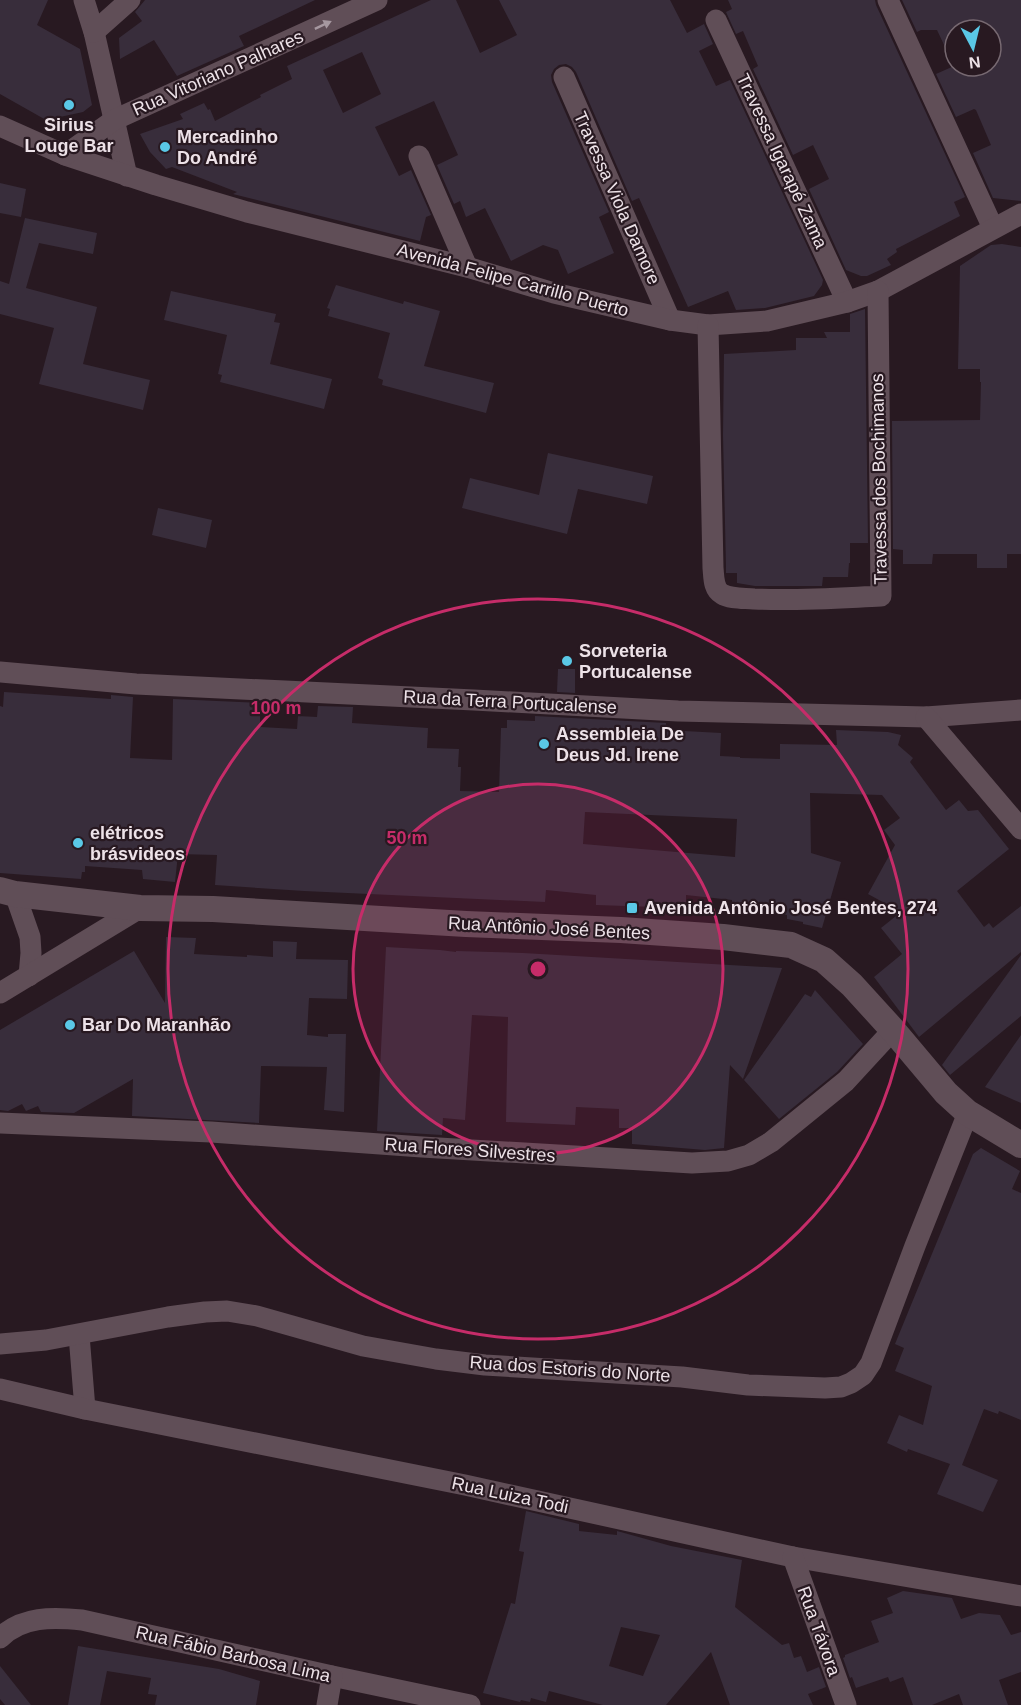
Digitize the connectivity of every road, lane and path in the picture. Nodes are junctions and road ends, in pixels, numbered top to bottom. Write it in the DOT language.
graph roads {
  1 [pos="84,0"];
  2 [pos="129,0"];
  3 [pos="376,0"];
  4 [pos="888,0"];
  5 [pos="716,20"];
  6 [pos="94,32"];
  7 [pos="564,77"];
  8 [pos="114,120"];
  9 [pos="0,126"];
  10 [pos="65,155"];
  11 [pos="419,156"];
  12 [pos="127,176"];
  13 [pos="1021,214"];
  14 [pos="993,228"];
  15 [pos="467,267"];
  16 [pos="878,291"];
  17 [pos="847,302"];
  18 [pos="670,320"];
  19 [pos="708,325"];
  20 [pos="0,672"];
  21 [pos="1021,710"];
  22 [pos="926,717"];
  23 [pos="1021,829"];
  24 [pos="8,892"];
  25 [pos="140,908"];
  26 [pos="29,976"];
  27 [pos="0,993"];
  28 [pos="892,1030"];
  29 [pos="968,1113"];
  30 [pos="0,1123"];
  31 [pos="1021,1144"];
  32 [pos="79,1335"];
  33 [pos="0,1344"];
  34 [pos="0,1389"];
  35 [pos="85,1409"];
  36 [pos="793,1557"];
  37 [pos="1021,1596"];
  38 [pos="0,1638"];
  39 [pos="332,1676"];
  40 [pos="327,1705"];
  41 [pos="470,1705"];
  42 [pos="846,1705"];
  1 -- 6 [label="street"];
  2 -- 6 [label="street"];
  8 -- 3 [label="street, Rua Vitoriano Palhares, one-way"];
  4 -- 14 [label="street"];
  5 -- 17 [label="street, Travessa Igarapé Zama"];
  6 -- 8 [label="street"];
  7 -- 18 [label="street, Travessa Viola Damore"];
  8 -- 10 [label="street, Rua Vitoriano Palhares"];
  8 -- 12 [label="street"];
  9 -- 10 [label="street, Avenida Felipe Carrillo Puerto"];
  10 -- 12 [label="street, Avenida Felipe Carrillo Puerto"];
  11 -- 15 [label="street"];
  12 -- 15 [label="street, Avenida Felipe Carrillo Puerto"];
  13 -- 14 [label="street, Avenida Felipe Carrillo Puerto"];
  14 -- 16 [label="street, Avenida Felipe Carrillo Puerto"];
  15 -- 18 [label="street, Avenida Felipe Carrillo Puerto"];
  16 -- 17 [label="street, Avenida Felipe Carrillo Puerto"];
  16 -- 19 [label="street, Travessa dos Bochimanos"];
  17 -- 19 [label="street, Avenida Felipe Carrillo Puerto"];
  18 -- 19 [label="street, Avenida Felipe Carrillo Puerto"];
  20 -- 22 [label="street, Rua da Terra Portucalense"];
  21 -- 22 [label="street, Rua da Terra Portucalense"];
  22 -- 23 [label="street"];
  24 -- 25 [label="street, Rua Antônio José Bentes"];
  24 -- 26 [label="street"];
  25 -- 26 [label="street"];
  25 -- 28 [label="street, Rua Antônio José Bentes"];
  26 -- 27 [label="street"];
  28 -- 29 [label="street, Rua Antônio José Bentes"];
  28 -- 30 [label="street, Rua Flores Silvestres"];
  29 -- 31 [label="street, Rua Antônio José Bentes"];
  29 -- 32 [label="street, Rua dos Estoris do Norte"];
  32 -- 33 [label="street, Rua dos Estoris do Norte"];
  32 -- 35 [label="street"];
  34 -- 35 [label="street, Rua Luiza Todi"];
  35 -- 36 [label="street, Rua Luiza Todi"];
  36 -- 37 [label="street, Rua Luiza Todi"];
  36 -- 42 [label="street, Rua Távora"];
  38 -- 39 [label="street, Rua Fábio Barbosa Lima"];
  39 -- 40 [label="street"];
  39 -- 41 [label="street, Rua Fábio Barbosa Lima"];
}
